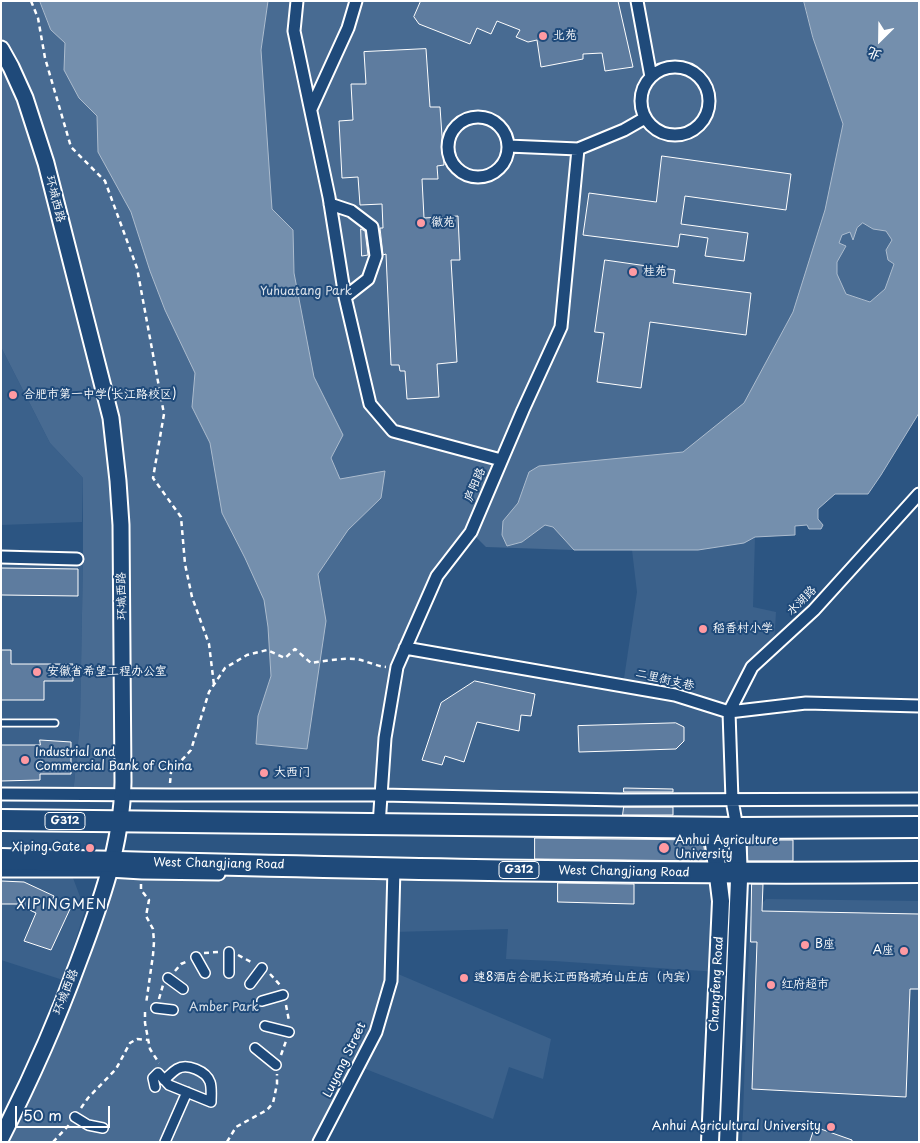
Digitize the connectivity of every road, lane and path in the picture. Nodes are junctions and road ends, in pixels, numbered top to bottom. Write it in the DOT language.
graph roads {
  1 [pos="31,1"];
  2 [pos="297,1"];
  3 [pos="356,1"];
  4 [pos="637,1"];
  5 [pos="1,49"];
  6 [pos="651,77"];
  7 [pos="311,109"];
  8 [pos="645,118"];
  9 [pos="508,146"];
  10 [pos="578,149"];
  11 [pos="330,204"];
  12 [pos="345,297"];
  13 [pos="501,460"];
  14 [pos="918,495"];
  15 [pos="1,557"];
  16 [pos="77,559"];
  17 [pos="406,648"];
  18 [pos="397,667"];
  19 [pos="214,685"];
  20 [pos="919,706"];
  21 [pos="729,712"];
  22 [pos="1,723"];
  23 [pos="55,723"];
  24 [pos="1,794"];
  25 [pos="123,795"];
  26 [pos="381,795"];
  27 [pos="169,796"];
  28 [pos="919,799"];
  29 [pos="732,800"];
  30 [pos="1,820"];
  31 [pos="123,821"];
  32 [pos="380,824"];
  33 [pos="712,827"];
  34 [pos="919,827"];
  35 [pos="737,828"];
  36 [pos="1,859"];
  37 [pos="113,865"];
  38 [pos="1,871"];
  39 [pos="394,872"];
  40 [pos="919,872"];
  41 [pos="142,874"];
  42 [pos="718,877"];
  43 [pos="739,877"];
  44 [pos="919,881"];
  45 [pos="229,952"];
  46 [pos="196,957"];
  47 [pos="262,968"];
  48 [pos="204,973"];
  49 [pos="229,973"];
  50 [pos="168,978"];
  51 [pos="250,984"];
  52 [pos="183,989"];
  53 [pos="283,995"];
  54 [pos="262,1001"];
  55 [pos="156,1008"];
  56 [pos="173,1010"];
  57 [pos="265,1026"];
  58 [pos="289,1032"];
  59 [pos="148,1040"];
  60 [pos="256,1048"];
  61 [pos="276,1065"];
  62 [pos="167,1078"];
  63 [pos="155,1086"];
  64 [pos="187,1092"];
  65 [pos="74,1117"];
  66 [pos="103,1128"];
  67 [pos="1,1138"];
  68 [pos="53,1142"];
  69 [pos="165,1142"];
  70 [pos="227,1142"];
  71 [pos="319,1142"];
  72 [pos="710,1142"];
  73 [pos="728,1142"];
  1 -- 19 [label="path"];
  2 -- 7 [label="street"];
  3 -- 7 [label="street"];
  4 -- 6 [label="street"];
  5 -- 25 [label="street, 环城西路"];
  6 -- 8 [label="street"];
  6 -- 8 [label="street"];
  7 -- 11 [label="street"];
  8 -- 10 [label="street"];
  9 -- 9 [label="street"];
  9 -- 10 [label="street"];
  10 -- 13 [label="street, 庐阳路"];
  11 -- 12 [label="street"];
  11 -- 12 [label="street"];
  12 -- 13 [label="street"];
  13 -- 17 [label="street, 庐阳路"];
  14 -- 21 [label="street, 水湖路"];
  15 -- 16 [label="street"];
  17 -- 18 [label="street, 庐阳路"];
  17 -- 21 [label="street, 二里街支巷"];
  18 -- 19 [label="path"];
  18 -- 26 [label="street, 庐阳路"];
  19 -- 27 [label="path"];
  20 -- 21 [label="street, 二里街支巷"];
  21 -- 29 [label="street, 水湖路"];
  22 -- 23 [label="lane"];
  24 -- 25 [label="street"];
  25 -- 27 [label="street"];
  25 -- 31 [label="street, 环城西路"];
  26 -- 27 [label="street"];
  26 -- 29 [label="street"];
  26 -- 32 [label="street, 庐阳路"];
  28 -- 29 [label="street"];
  29 -- 35 [label="street, 水湖路"];
  30 -- 31 [label="highway, G312"];
  31 -- 32 [label="highway, G312"];
  31 -- 37 [label="street, 环城西路"];
  32 -- 33 [label="highway, G312"];
  33 -- 35 [label="highway, G312"];
  33 -- 42 [label="main road, Changfeng Road"];
  34 -- 35 [label="highway, G312"];
  35 -- 43 [label="main road, Changfeng Road"];
  36 -- 37 [label="highway, G312"];
  37 -- 38 [label="street"];
  37 -- 39 [label="highway, West Changjiang Road / G312"];
  37 -- 41 [label="street"];
  37 -- 67 [label="street, 环城西路"];
  39 -- 41 [label="street"];
  39 -- 42 [label="highway, West Changjiang Road / G312"];
  39 -- 71 [label="street, Luyang Street"];
  40 -- 43 [label="highway, West Changjiang Road / G312"];
  41 -- 59 [label="path"];
  42 -- 43 [label="highway, West Changjiang Road / G312"];
  42 -- 72 [label="main road, Changfeng Road"];
  43 -- 44 [label="street"];
  43 -- 73 [label="main road, Changfeng Road"];
  45 -- 46 [label="path"];
  45 -- 47 [label="path"];
  45 -- 49 [label="street"];
  46 -- 48 [label="street"];
  46 -- 50 [label="path"];
  47 -- 51 [label="street"];
  47 -- 53 [label="path"];
  50 -- 52 [label="street"];
  50 -- 55 [label="path"];
  53 -- 54 [label="street"];
  53 -- 58 [label="path"];
  55 -- 56 [label="street"];
  57 -- 58 [label="street"];
  58 -- 61 [label="path"];
  59 -- 62 [label="path"];
  59 -- 65 [label="path"];
  60 -- 61 [label="street"];
  61 -- 70 [label="path"];
  62 -- 63 [label="street"];
  62 -- 64 [label="street"];
  62 -- 64 [label="street"];
  64 -- 69 [label="street"];
  65 -- 66 [label="street"];
  65 -- 68 [label="path"];
}
